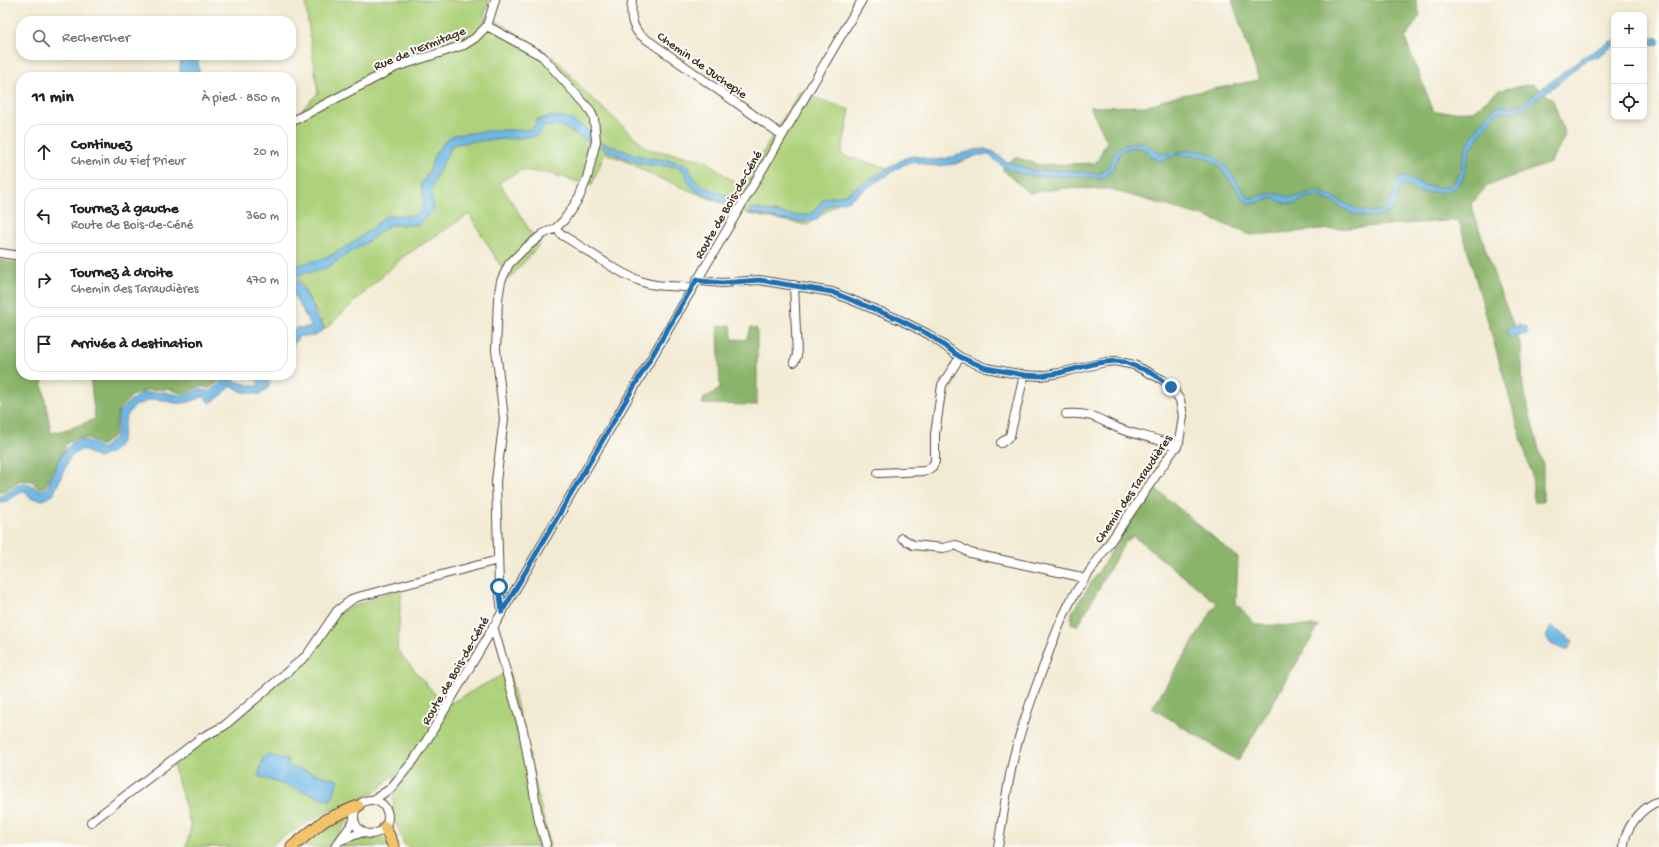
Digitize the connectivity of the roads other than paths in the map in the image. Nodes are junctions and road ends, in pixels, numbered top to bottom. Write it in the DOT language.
graph roads {
  1 [pos="495,0"];
  2 [pos="632,0"];
  3 [pos="862,0"];
  4 [pos="488,26"];
  5 [pos="296,119"];
  6 [pos="782,135"];
  7 [pos="556,228"];
  8 [pos="0,253"];
  9 [pos="16,255"];
  10 [pos="697,279"];
  11 [pos="794,285"];
  12 [pos="692,288"];
  13 [pos="960,357"];
  14 [pos="794,362"];
  15 [pos="1024,375"];
  16 [pos="1066,414"];
  17 [pos="1001,443"];
  18 [pos="1177,447"];
  19 [pos="878,473"];
  20 [pos="902,538"];
  21 [pos="498,560"];
  22 [pos="1084,580"];
  23 [pos="502,612"];
  24 [pos="493,626"];
  25 [pos="390,789"];
  26 [pos="373,800"];
  27 [pos="1659,801"];
  28 [pos="358,806"];
  29 [pos="385,807"];
  30 [pos="354,821"];
  31 [pos="91,822"];
  32 [pos="385,827"];
  33 [pos="363,832"];
  34 [pos="341,840"];
  35 [pos="546,844"];
  36 [pos="292,847"];
  37 [pos="335,847"];
  38 [pos="394,847"];
  39 [pos="998,847"];
  40 [pos="1624,847"];
  1 -- 4 [label="street"];
  2 -- 6 [label="street, Chemin de Juchepie"];
  3 -- 6 [label="street, Route de Bois-de-Céné"];
  4 -- 5 [label="street, Rue de l'Ermitage"];
  4 -- 7 [label="street"];
  6 -- 10 [label="street, Route de Bois-de-Céné"];
  7 -- 12 [label="street"];
  7 -- 21 [label="street"];
  8 -- 9 [label="street"];
  10 -- 11 [label="street, Chemin des Taraudières"];
  10 -- 12 [label="street, Route de Bois-de-Céné"];
  11 -- 13 [label="street, Chemin des Taraudières"];
  11 -- 14 [label="street"];
  12 -- 23 [label="street, Route de Bois-de-Céné"];
  13 -- 15 [label="street, Chemin des Taraudières"];
  13 -- 19 [label="street"];
  15 -- 17 [label="street"];
  15 -- 18 [label="street, Chemin des Taraudières"];
  16 -- 18 [label="street"];
  18 -- 22 [label="street, Chemin des Taraudières"];
  20 -- 22 [label="street"];
  21 -- 23 [label="street"];
  21 -- 31 [label="street"];
  22 -- 39 [label="street, Chemin des Taraudières"];
  23 -- 24 [label="street, Route de Bois-de-Céné"];
  24 -- 25 [label="street, Route de Bois-de-Céné"];
  24 -- 35 [label="street"];
  25 -- 26 [label="street"];
  25 -- 29 [label="street"];
  26 -- 28 [label="street"];
  26 -- 29 [label="street"];
  27 -- 40 [label="street"];
  28 -- 30 [label="street"];
  28 -- 36 [label="highway"];
  29 -- 32 [label="street"];
  30 -- 33 [label="street"];
  30 -- 34 [label="street"];
  32 -- 33 [label="street"];
  32 -- 38 [label="highway"];
  33 -- 34 [label="street"];
  34 -- 37 [label="street"];
}
